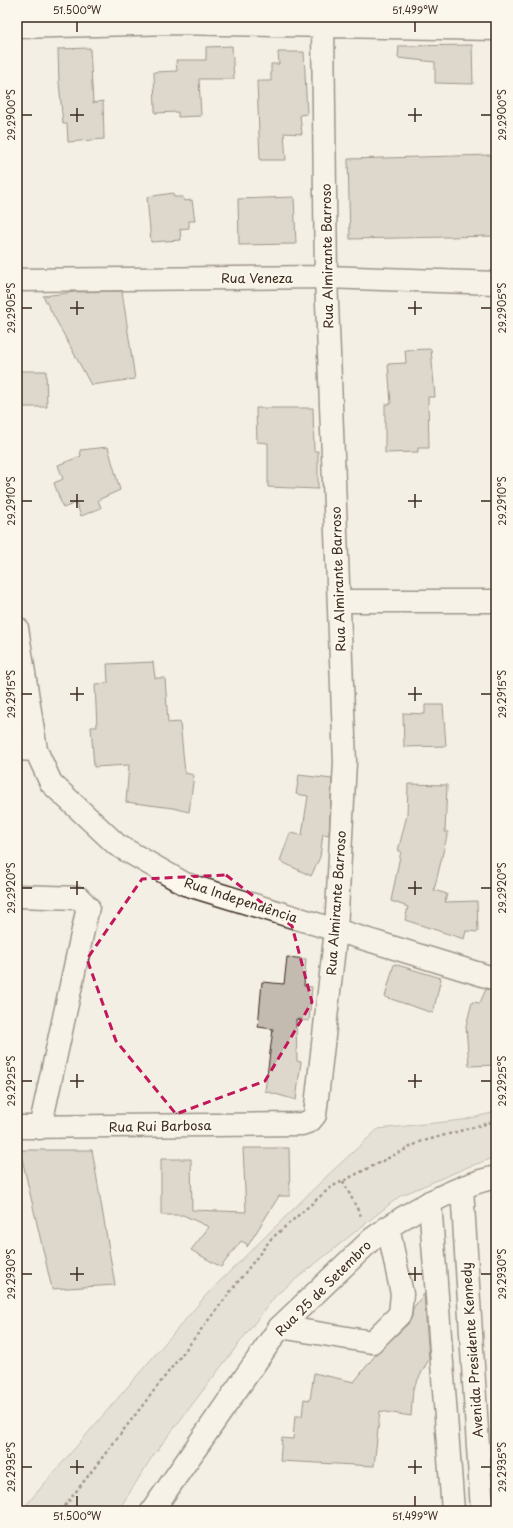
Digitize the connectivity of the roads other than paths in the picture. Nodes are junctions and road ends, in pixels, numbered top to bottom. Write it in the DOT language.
graph roads {
  1 [pos="323,26"];
  2 [pos="17,27"];
  3 [pos="496,29"];
  4 [pos="326,277"];
  5 [pos="17,280"];
  6 [pos="496,283"];
  7 [pos="339,601"];
  8 [pos="496,601"];
  9 [pos="17,628"];
  10 [pos="27,750"];
  11 [pos="17,896"];
  12 [pos="336,930"];
  13 [pos="496,980"];
  14 [pos="302,1124"];
  15 [pos="17,1127"];
  16 [pos="40,1128"];
  17 [pos="496,1177"];
  18 [pos="462,1188"];
  19 [pos="430,1202"];
  20 [pos="380,1233"];
  21 [pos="280,1327"];
  22 [pos="166,1501"];
  23 [pos="152,1511"];
  24 [pos="453,1511"];
  25 [pos="482,1511"];
  1 -- 2 [label="street"];
  1 -- 3 [label="street"];
  1 -- 4 [label="street, Rua Almirante Barroso"];
  4 -- 5 [label="street, Rua Veneza"];
  4 -- 6 [label="street, Rua Veneza"];
  4 -- 7 [label="street, Rua Almirante Barroso"];
  7 -- 8 [label="street"];
  7 -- 12 [label="street, Rua Almirante Barroso"];
  9 -- 10 [label="street, Rua Independência"];
  10 -- 12 [label="street, Rua Independência"];
  11 -- 16 [label="street"];
  12 -- 13 [label="street, Rua Independência"];
  12 -- 14 [label="street, Rua Almirante Barroso"];
  14 -- 16 [label="street, Rua Rui Barbosa"];
  15 -- 16 [label="street, Rua Rui Barbosa"];
  17 -- 18 [label="street, Rua 25 de Setembro"];
  18 -- 19 [label="street, Rua 25 de Setembro"];
  18 -- 25 [label="street, Avenida Presidente Kennedy"];
  19 -- 20 [label="street, Rua 25 de Setembro"];
  19 -- 24 [label="street"];
  20 -- 21 [label="street, Rua 25 de Setembro"];
  20 -- 21 [label="street"];
  21 -- 22 [label="street, Rua 25 de Setembro"];
  22 -- 23 [label="street, Rua 25 de Setembro"];
}
